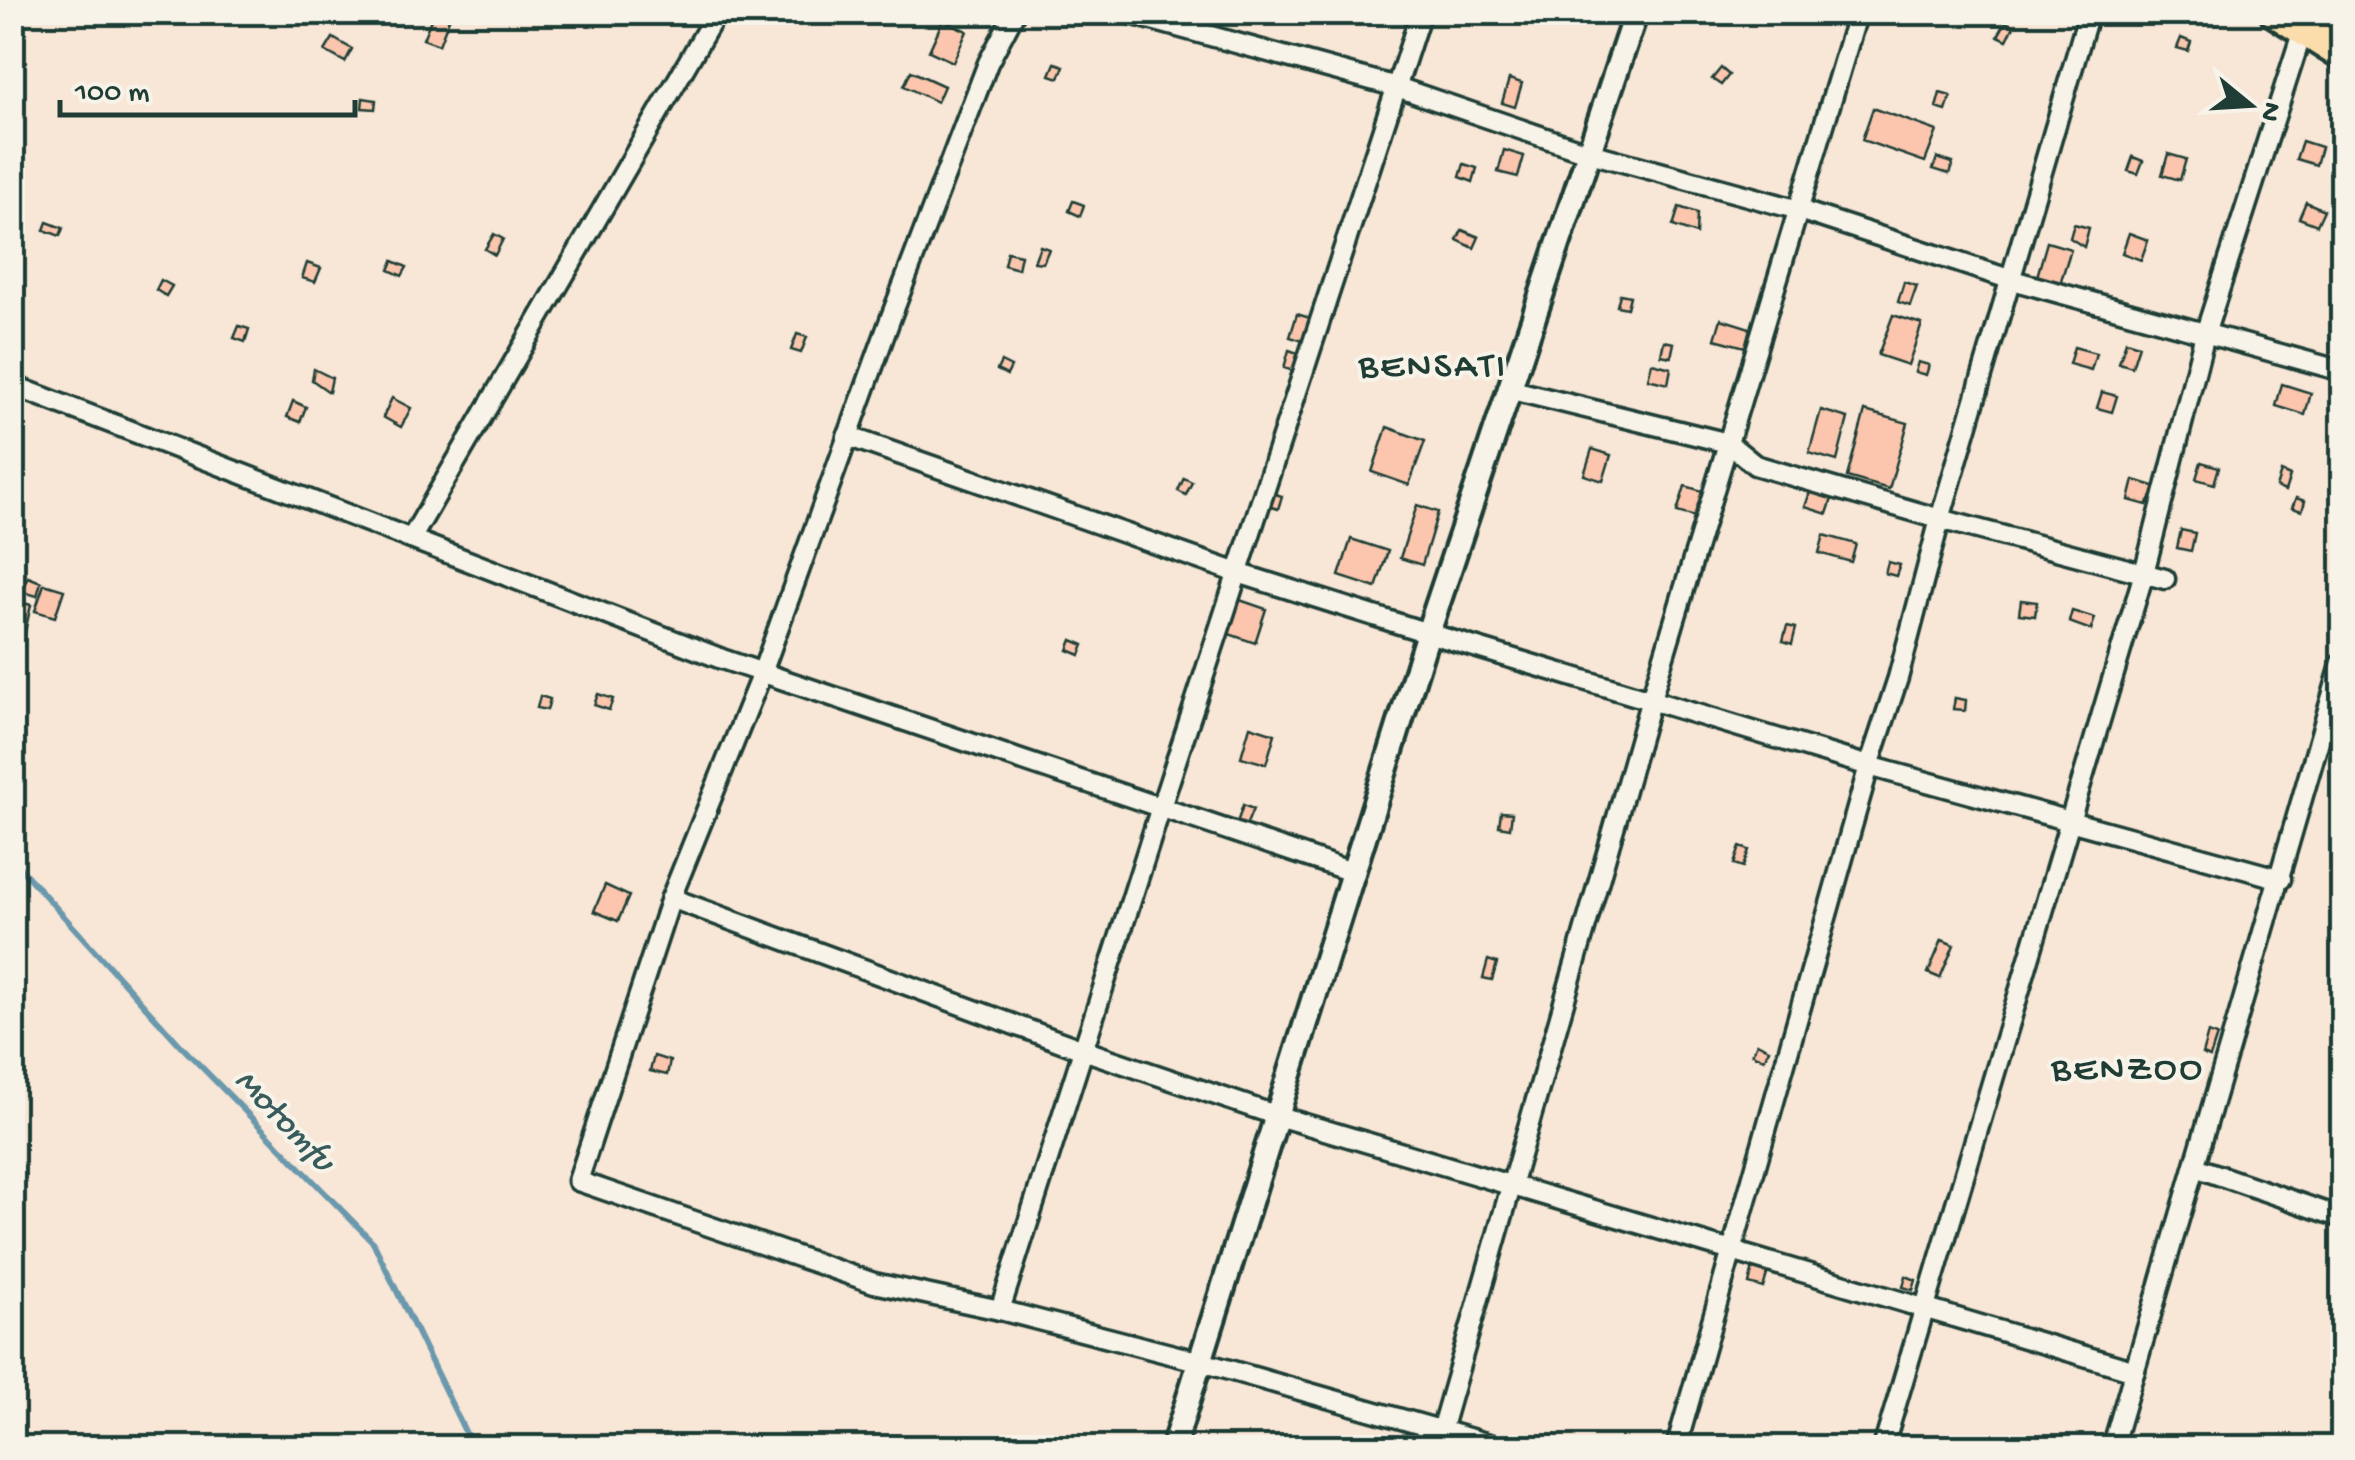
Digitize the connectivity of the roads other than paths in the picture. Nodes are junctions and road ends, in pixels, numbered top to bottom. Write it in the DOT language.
graph roads {
  1 [pos="717,12"];
  2 [pos="1015,12"];
  3 [pos="1123,12"];
  4 [pos="1422,12"];
  5 [pos="1636,12"];
  6 [pos="1858,12"];
  7 [pos="2089,12"];
  8 [pos="2276,12"];
  9 [pos="2303,30"];
  10 [pos="2342,54"];
  11 [pos="1397,87"];
  12 [pos="1590,153"];
  13 [pos="1799,210"];
  14 [pos="2012,280"];
  15 [pos="2206,334"];
  16 [pos="2342,371"];
  17 [pos="12,385"];
  18 [pos="1512,390"];
  19 [pos="848,436"];
  20 [pos="1728,444"];
  21 [pos="1940,519"];
  22 [pos="411,539"];
  23 [pos="1238,574"];
  24 [pos="2144,574"];
  25 [pos="2165,579"];
  26 [pos="1428,633"];
  27 [pos="2342,662"];
  28 [pos="762,673"];
  29 [pos="1651,699"];
  30 [pos="1869,766"];
  31 [pos="1161,806"];
  32 [pos="2072,822"];
  33 [pos="1355,873"];
  34 [pos="2281,879"];
  35 [pos="671,898"];
  36 [pos="1084,1050"];
  37 [pos="1278,1116"];
  38 [pos="2195,1168"];
  39 [pos="1512,1184"];
  40 [pos="2342,1218"];
  41 [pos="1732,1252"];
  42 [pos="1000,1310"];
  43 [pos="1925,1310"];
  44 [pos="1201,1362"];
  45 [pos="2135,1370"];
  46 [pos="1441,1428"];
  47 [pos="1173,1448"];
  48 [pos="1436,1448"];
  49 [pos="1504,1448"];
  50 [pos="1676,1448"];
  51 [pos="1883,1448"];
  52 [pos="2112,1448"];
  1 -- 22 [label="street"];
  2 -- 19 [label="street"];
  3 -- 11 [label="street"];
  4 -- 11 [label="street"];
  5 -- 12 [label="street"];
  6 -- 13 [label="street"];
  7 -- 14 [label="street"];
  8 -- 9 [label="highway"];
  9 -- 10 [label="highway"];
  9 -- 15 [label="street"];
  11 -- 12 [label="street"];
  11 -- 23 [label="street"];
  12 -- 13 [label="street"];
  12 -- 18 [label="street"];
  13 -- 14 [label="street"];
  13 -- 20 [label="street"];
  14 -- 15 [label="street"];
  14 -- 21 [label="street"];
  15 -- 16 [label="street"];
  15 -- 24 [label="street"];
  17 -- 22 [label="street"];
  18 -- 20 [label="street"];
  18 -- 26 [label="street"];
  19 -- 23 [label="street"];
  19 -- 28 [label="street"];
  20 -- 21 [label="street"];
  20 -- 29 [label="street"];
  21 -- 24 [label="street"];
  21 -- 30 [label="street"];
  22 -- 28 [label="street"];
  23 -- 26 [label="street"];
  23 -- 31 [label="street"];
  24 -- 25 [label="street"];
  24 -- 32 [label="street"];
  26 -- 29 [label="street"];
  26 -- 33 [label="street"];
  27 -- 34 [label="street"];
  28 -- 31 [label="street"];
  28 -- 35 [label="street"];
  29 -- 30 [label="street"];
  29 -- 39 [label="street"];
  30 -- 32 [label="street"];
  30 -- 41 [label="street"];
  31 -- 33 [label="street"];
  31 -- 36 [label="street"];
  32 -- 34 [label="street"];
  32 -- 43 [label="street"];
  33 -- 37 [label="street"];
  34 -- 38 [label="street"];
  35 -- 36 [label="street"];
  35 -- 42 [label="street"];
  36 -- 37 [label="street"];
  36 -- 42 [label="street"];
  37 -- 39 [label="street"];
  37 -- 44 [label="street"];
  38 -- 40 [label="street"];
  38 -- 45 [label="street"];
  39 -- 41 [label="street"];
  39 -- 46 [label="street"];
  41 -- 43 [label="street"];
  41 -- 50 [label="street"];
  42 -- 44 [label="street"];
  43 -- 45 [label="street"];
  43 -- 51 [label="street"];
  44 -- 46 [label="street"];
  44 -- 47 [label="street"];
  45 -- 52 [label="street"];
  46 -- 48 [label="street"];
  46 -- 49 [label="street"];
}
